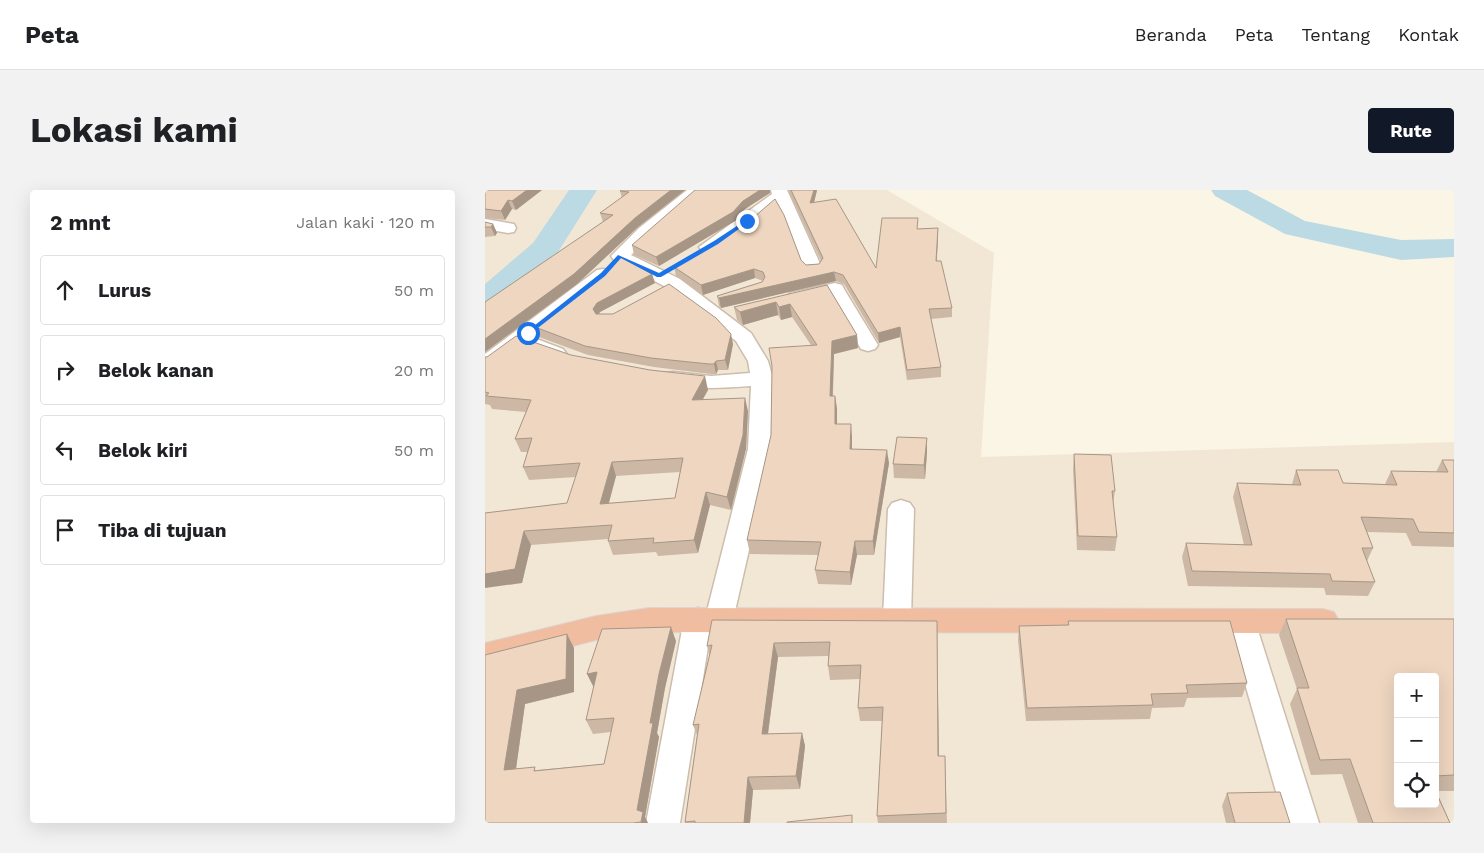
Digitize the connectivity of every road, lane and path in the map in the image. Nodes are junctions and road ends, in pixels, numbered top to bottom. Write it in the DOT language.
graph roads {
  1 [pos="697,190"];
  2 [pos="779,193"];
  3 [pos="485,224"];
  4 [pos="508,228"];
  5 [pos="620,256"];
  6 [pos="692,256"];
  7 [pos="813,268"];
  8 [pos="723,296"];
  9 [pos="782,300"];
  10 [pos="700,304"];
  11 [pos="528,333"];
  12 [pos="868,345"];
  13 [pos="576,360"];
  14 [pos="485,364"];
  15 [pos="655,375"];
  16 [pos="762,379"];
  17 [pos="901,509"];
  18 [pos="708,619"];
  19 [pos="897,620"];
  20 [pos="1241,621"];
  21 [pos="1347,621"];
  22 [pos="485,656"];
  23 [pos="663,823"];
  24 [pos="1302,823"];
  1 -- 5 [label="street"];
  2 -- 6 [label="street"];
  2 -- 7 [label="street"];
  3 -- 4 [label="street"];
  5 -- 10 [label="street"];
  5 -- 11 [label="street"];
  8 -- 10 [label="street"];
  9 -- 12 [label="street"];
  10 -- 16 [label="street"];
  11 -- 13 [label="street"];
  11 -- 14 [label="street"];
  15 -- 16 [label="street"];
  16 -- 18 [label="street"];
  17 -- 19 [label="street"];
  18 -- 19 [label="highway"];
  18 -- 22 [label="highway"];
  18 -- 23 [label="street"];
  19 -- 20 [label="highway"];
  20 -- 21 [label="highway"];
  20 -- 24 [label="street"];
}
